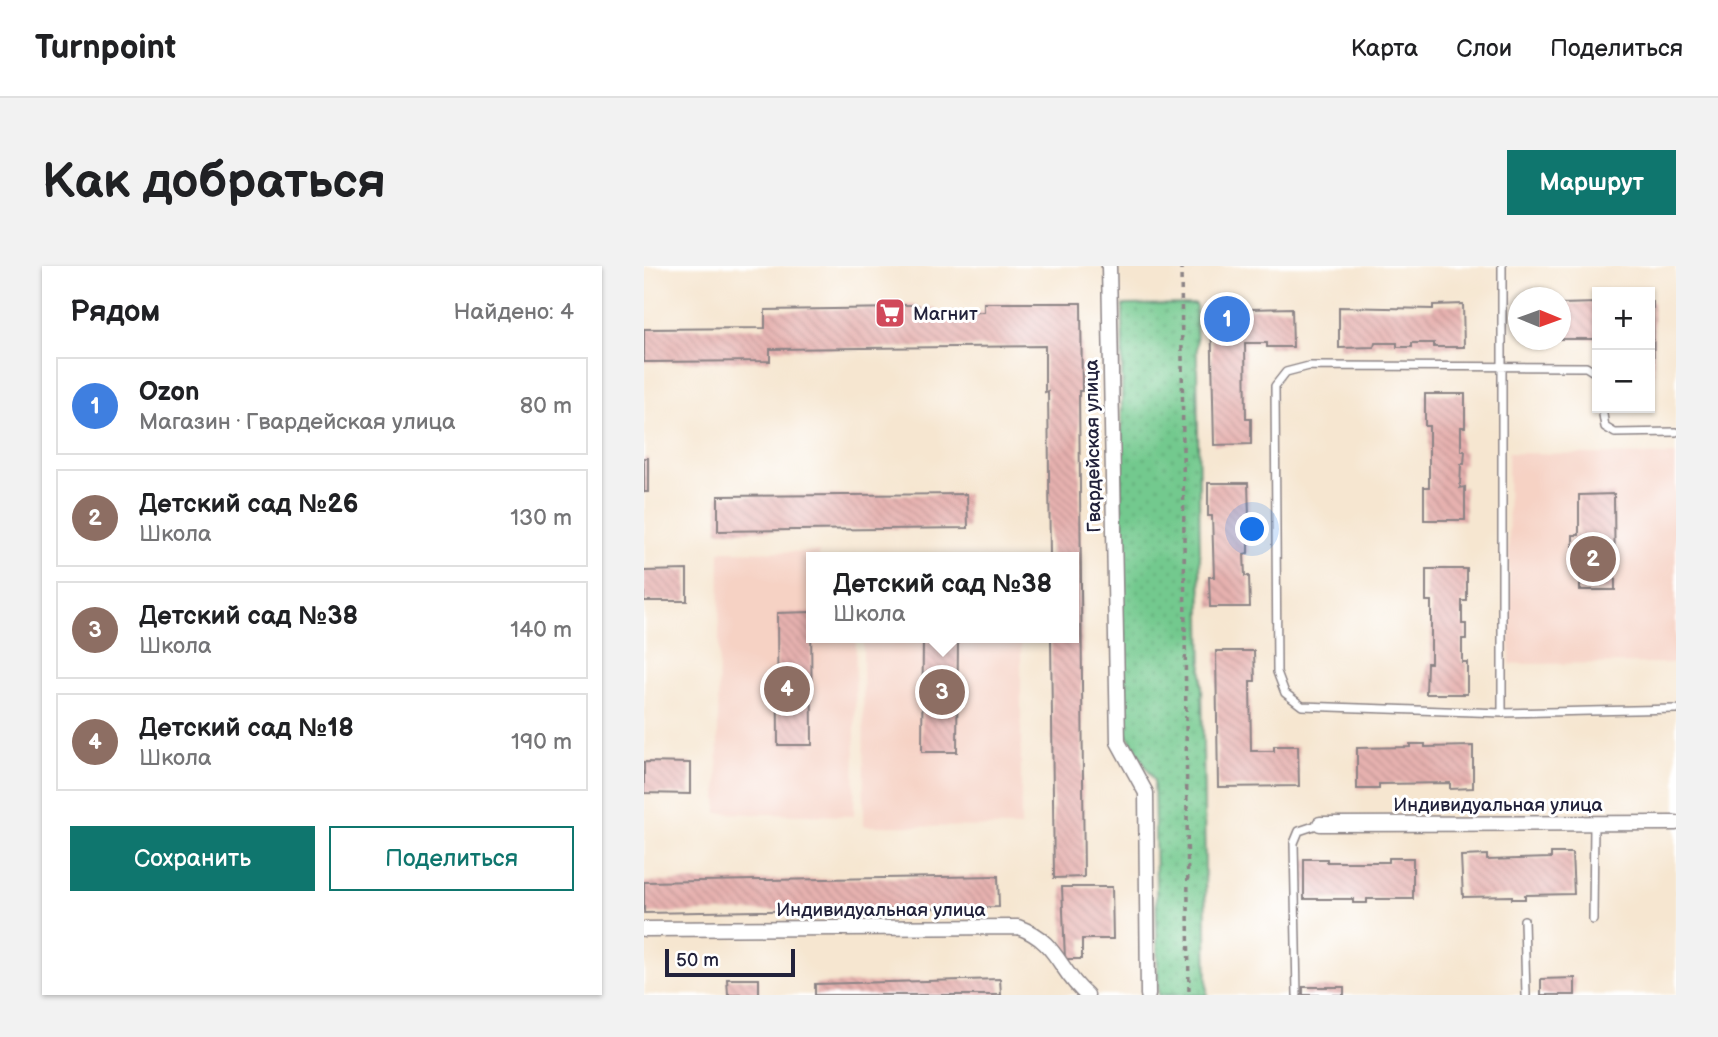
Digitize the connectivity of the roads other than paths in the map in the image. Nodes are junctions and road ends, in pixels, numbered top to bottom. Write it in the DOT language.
graph roads {
  1 [pos="1109,266"];
  2 [pos="1503,266"];
  3 [pos="1503,367"];
  4 [pos="1592,371"];
  5 [pos="1603,413"];
  6 [pos="1676,432"];
  7 [pos="1676,709"];
  8 [pos="1502,713"];
  9 [pos="1594,823"];
  10 [pos="1676,823"];
  11 [pos="1320,824"];
  12 [pos="1524,920"];
  13 [pos="1593,920"];
  14 [pos="644,929"];
  15 [pos="1087,995"];
  16 [pos="1148,995"];
  17 [pos="1297,995"];
  18 [pos="1526,995"];
  1 -- 16 [label="street, Гвардейская улица"];
  2 -- 3 [label="lane"];
  3 -- 4 [label="lane"];
  3 -- 8 [label="lane"];
  3 -- 8 [label="lane"];
  5 -- 6 [label="lane"];
  7 -- 8 [label="lane"];
  9 -- 10 [label="street, Индивидуальная улица"];
  9 -- 11 [label="street, Индивидуальная улица"];
  9 -- 13 [label="lane"];
  11 -- 17 [label="lane"];
  12 -- 18 [label="lane"];
  14 -- 15 [label="street, Индивидуальная улица"];
}
